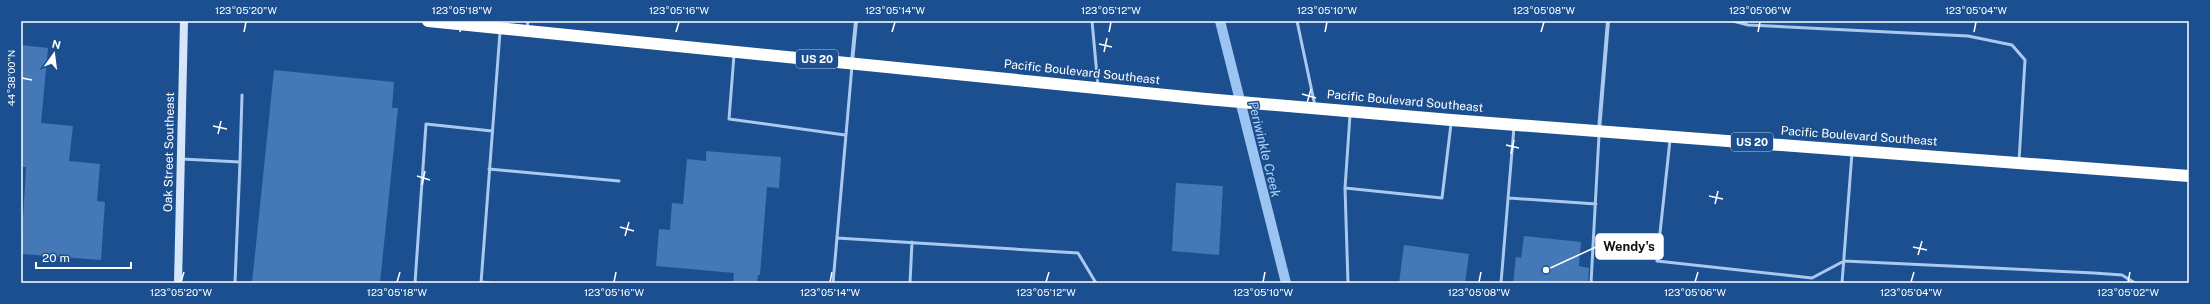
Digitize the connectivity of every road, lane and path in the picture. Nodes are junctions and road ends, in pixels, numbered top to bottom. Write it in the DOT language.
graph roads {
  1 [pos="184,21"];
  2 [pos="428,21"];
  3 [pos="856,21"];
  4 [pos="1092,21"];
  5 [pos="1297,21"];
  6 [pos="1608,21"];
  7 [pos="1733,21"];
  8 [pos="528,26"];
  9 [pos="500,28"];
  10 [pos="734,51"];
  11 [pos="852,63"];
  12 [pos="1098,88"];
  13 [pos="242,95"];
  14 [pos="1315,108"];
  15 [pos="1350,111"];
  16 [pos="1451,120"];
  17 [pos="1514,124"];
  18 [pos="492,130"];
  19 [pos="1599,130"];
  20 [pos="845,135"];
  21 [pos="1670,136"];
  22 [pos="1852,150"];
  23 [pos="180,159"];
  24 [pos="240,162"];
  25 [pos="2018,163"];
  26 [pos="489,169"];
  27 [pos="2189,176"];
  28 [pos="619,181"];
  29 [pos="1345,188"];
  30 [pos="1509,198"];
  31 [pos="1596,204"];
  32 [pos="837,238"];
  33 [pos="912,242"];
  34 [pos="1844,261"];
  35 [pos="178,283"];
  36 [pos="235,283"];
  37 [pos="415,283"];
  38 [pos="481,283"];
  39 [pos="490,283"];
  40 [pos="833,283"];
  41 [pos="910,283"];
  42 [pos="1096,283"];
  43 [pos="1348,283"];
  44 [pos="1501,283"];
  45 [pos="1591,283"];
  46 [pos="1842,283"];
  47 [pos="2135,283"];
  1 -- 23 [label="street, Oak Street Southeast"];
  2 -- 9 [label="highway, Pacific Boulevard Southeast / US 20"];
  3 -- 11 [label="street"];
  4 -- 12 [label="lane"];
  5 -- 14 [label="lane"];
  6 -- 19 [label="street"];
  7 -- 25 [label="lane"];
  8 -- 9 [label="highway, Pacific Boulevard Southeast / US 20"];
  8 -- 10 [label="highway, Pacific Boulevard Southeast / US 20"];
  9 -- 18 [label="lane"];
  10 -- 11 [label="highway, Pacific Boulevard Southeast / US 20"];
  10 -- 20 [label="lane"];
  11 -- 12 [label="highway, Pacific Boulevard Southeast / US 20"];
  11 -- 20 [label="lane"];
  12 -- 14 [label="highway, Pacific Boulevard Southeast / US 20"];
  13 -- 24 [label="lane"];
  14 -- 15 [label="highway, Pacific Boulevard Southeast / US 20"];
  15 -- 16 [label="highway, Pacific Boulevard Southeast / US 20"];
  15 -- 29 [label="lane"];
  16 -- 17 [label="highway, Pacific Boulevard Southeast / US 20"];
  16 -- 29 [label="lane"];
  17 -- 19 [label="highway, Pacific Boulevard Southeast / US 20"];
  17 -- 30 [label="lane"];
  18 -- 26 [label="lane"];
  18 -- 37 [label="lane"];
  19 -- 21 [label="highway, Pacific Boulevard Southeast / US 20"];
  19 -- 31 [label="lane"];
  20 -- 32 [label="lane"];
  21 -- 22 [label="highway, Pacific Boulevard Southeast / US 20"];
  21 -- 34 [label="lane"];
  22 -- 25 [label="highway, Pacific Boulevard Southeast / US 20"];
  22 -- 34 [label="lane"];
  23 -- 24 [label="lane"];
  23 -- 35 [label="street, Oak Street Southeast"];
  24 -- 36 [label="lane"];
  25 -- 27 [label="highway, Pacific Boulevard Southeast / US 20"];
  26 -- 28 [label="lane"];
  26 -- 38 [label="lane"];
  29 -- 43 [label="lane"];
  30 -- 31 [label="lane"];
  30 -- 44 [label="lane"];
  31 -- 45 [label="lane"];
  32 -- 33 [label="lane"];
  32 -- 40 [label="lane"];
  33 -- 41 [label="lane"];
  33 -- 42 [label="lane"];
  34 -- 46 [label="lane"];
  34 -- 47 [label="lane"];
  38 -- 39 [label="lane"];
}
